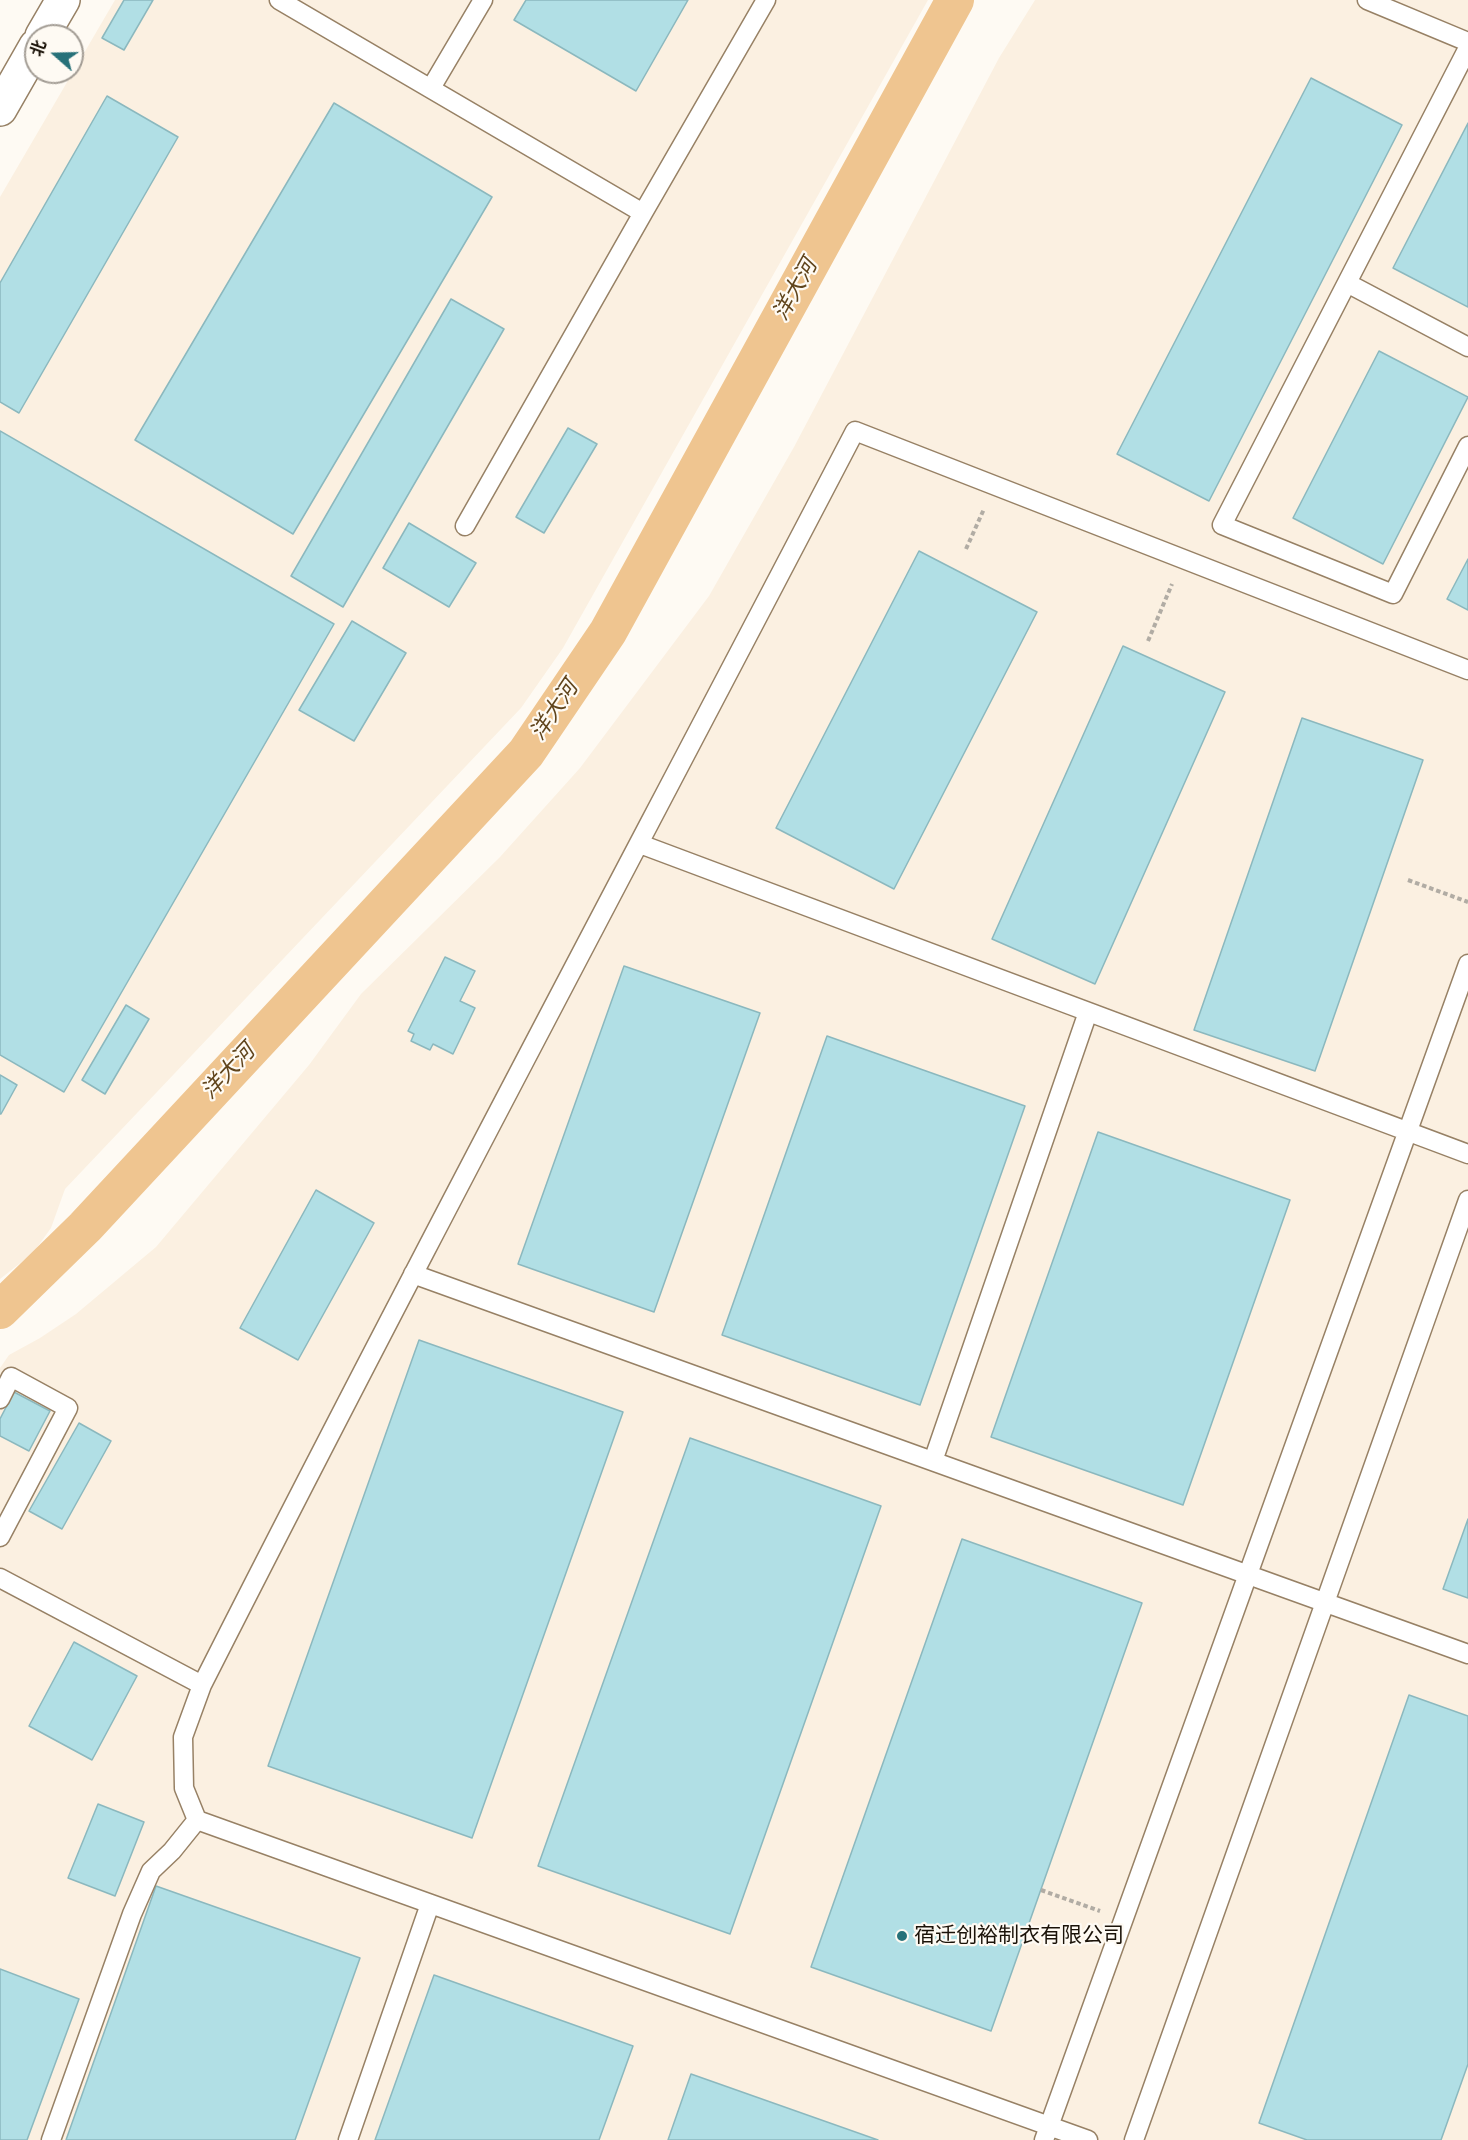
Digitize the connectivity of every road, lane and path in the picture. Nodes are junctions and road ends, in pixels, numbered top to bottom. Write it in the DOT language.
graph roads {
  1 [pos="63,0"];
  2 [pos="279,0"];
  3 [pos="483,0"];
  4 [pos="766,0"];
  5 [pos="1367,0"];
  6 [pos="49,24"];
  7 [pos="1468,42"];
  8 [pos="1468,48"];
  9 [pos="24,67"];
  10 [pos="431,88"];
  11 [pos="0,109"];
  12 [pos="643,213"];
  13 [pos="1347,283"];
  14 [pos="1468,347"];
  15 [pos="1468,446"];
  16 [pos="996,486"];
  17 [pos="465,526"];
  18 [pos="966,549"];
  19 [pos="1183,559"];
  20 [pos="1148,641"];
  21 [pos="1468,670"];
  22 [pos="640,844"];
  23 [pos="1408,880"];
  24 [pos="1468,902"];
  25 [pos="1468,964"];
  26 [pos="1088,1012"];
  27 [pos="1408,1131"];
  28 [pos="1468,1154"];
  29 [pos="1468,1200"];
  30 [pos="413,1274"];
  31 [pos="0,1399"];
  32 [pos="933,1461"];
  33 [pos="7,1505"];
  34 [pos="0,1537"];
  35 [pos="1248,1575"];
  36 [pos="0,1578"];
  37 [pos="1325,1602"];
  38 [pos="1468,1654"];
  39 [pos="202,1685"];
  40 [pos="197,1820"];
  41 [pos="1041,1890"];
  42 [pos="430,1904"];
  43 [pos="1124,1920"];
  44 [pos="1047,2133"];
  45 [pos="51,2140"];
  46 [pos="348,2140"];
  47 [pos="1088,2140"];
  48 [pos="1134,2140"];
  1 -- 6 [label="street"];
  2 -- 10 [label="lane"];
  3 -- 10 [label="lane"];
  4 -- 12 [label="lane"];
  5 -- 7 [label="lane"];
  8 -- 13 [label="lane"];
  9 -- 11 [label="street"];
  10 -- 12 [label="lane"];
  12 -- 17 [label="lane"];
  13 -- 14 [label="lane"];
  13 -- 15 [label="lane"];
  16 -- 18 [label="path"];
  16 -- 19 [label="lane"];
  16 -- 22 [label="lane"];
  19 -- 20 [label="path"];
  19 -- 21 [label="lane"];
  22 -- 26 [label="lane"];
  22 -- 30 [label="lane"];
  23 -- 24 [label="path"];
  25 -- 27 [label="lane"];
  26 -- 27 [label="lane"];
  26 -- 32 [label="lane"];
  27 -- 28 [label="lane"];
  27 -- 35 [label="lane"];
  29 -- 37 [label="lane"];
  30 -- 32 [label="lane"];
  30 -- 39 [label="lane"];
  31 -- 33 [label="lane"];
  32 -- 35 [label="lane"];
  33 -- 34 [label="lane"];
  35 -- 37 [label="lane"];
  35 -- 43 [label="lane"];
  36 -- 39 [label="lane"];
  37 -- 38 [label="lane"];
  37 -- 48 [label="lane"];
  39 -- 40 [label="lane"];
  40 -- 42 [label="lane"];
  40 -- 45 [label="lane"];
  41 -- 43 [label="path"];
  42 -- 44 [label="lane"];
  42 -- 46 [label="lane"];
  43 -- 44 [label="lane"];
  44 -- 47 [label="lane"];
}
